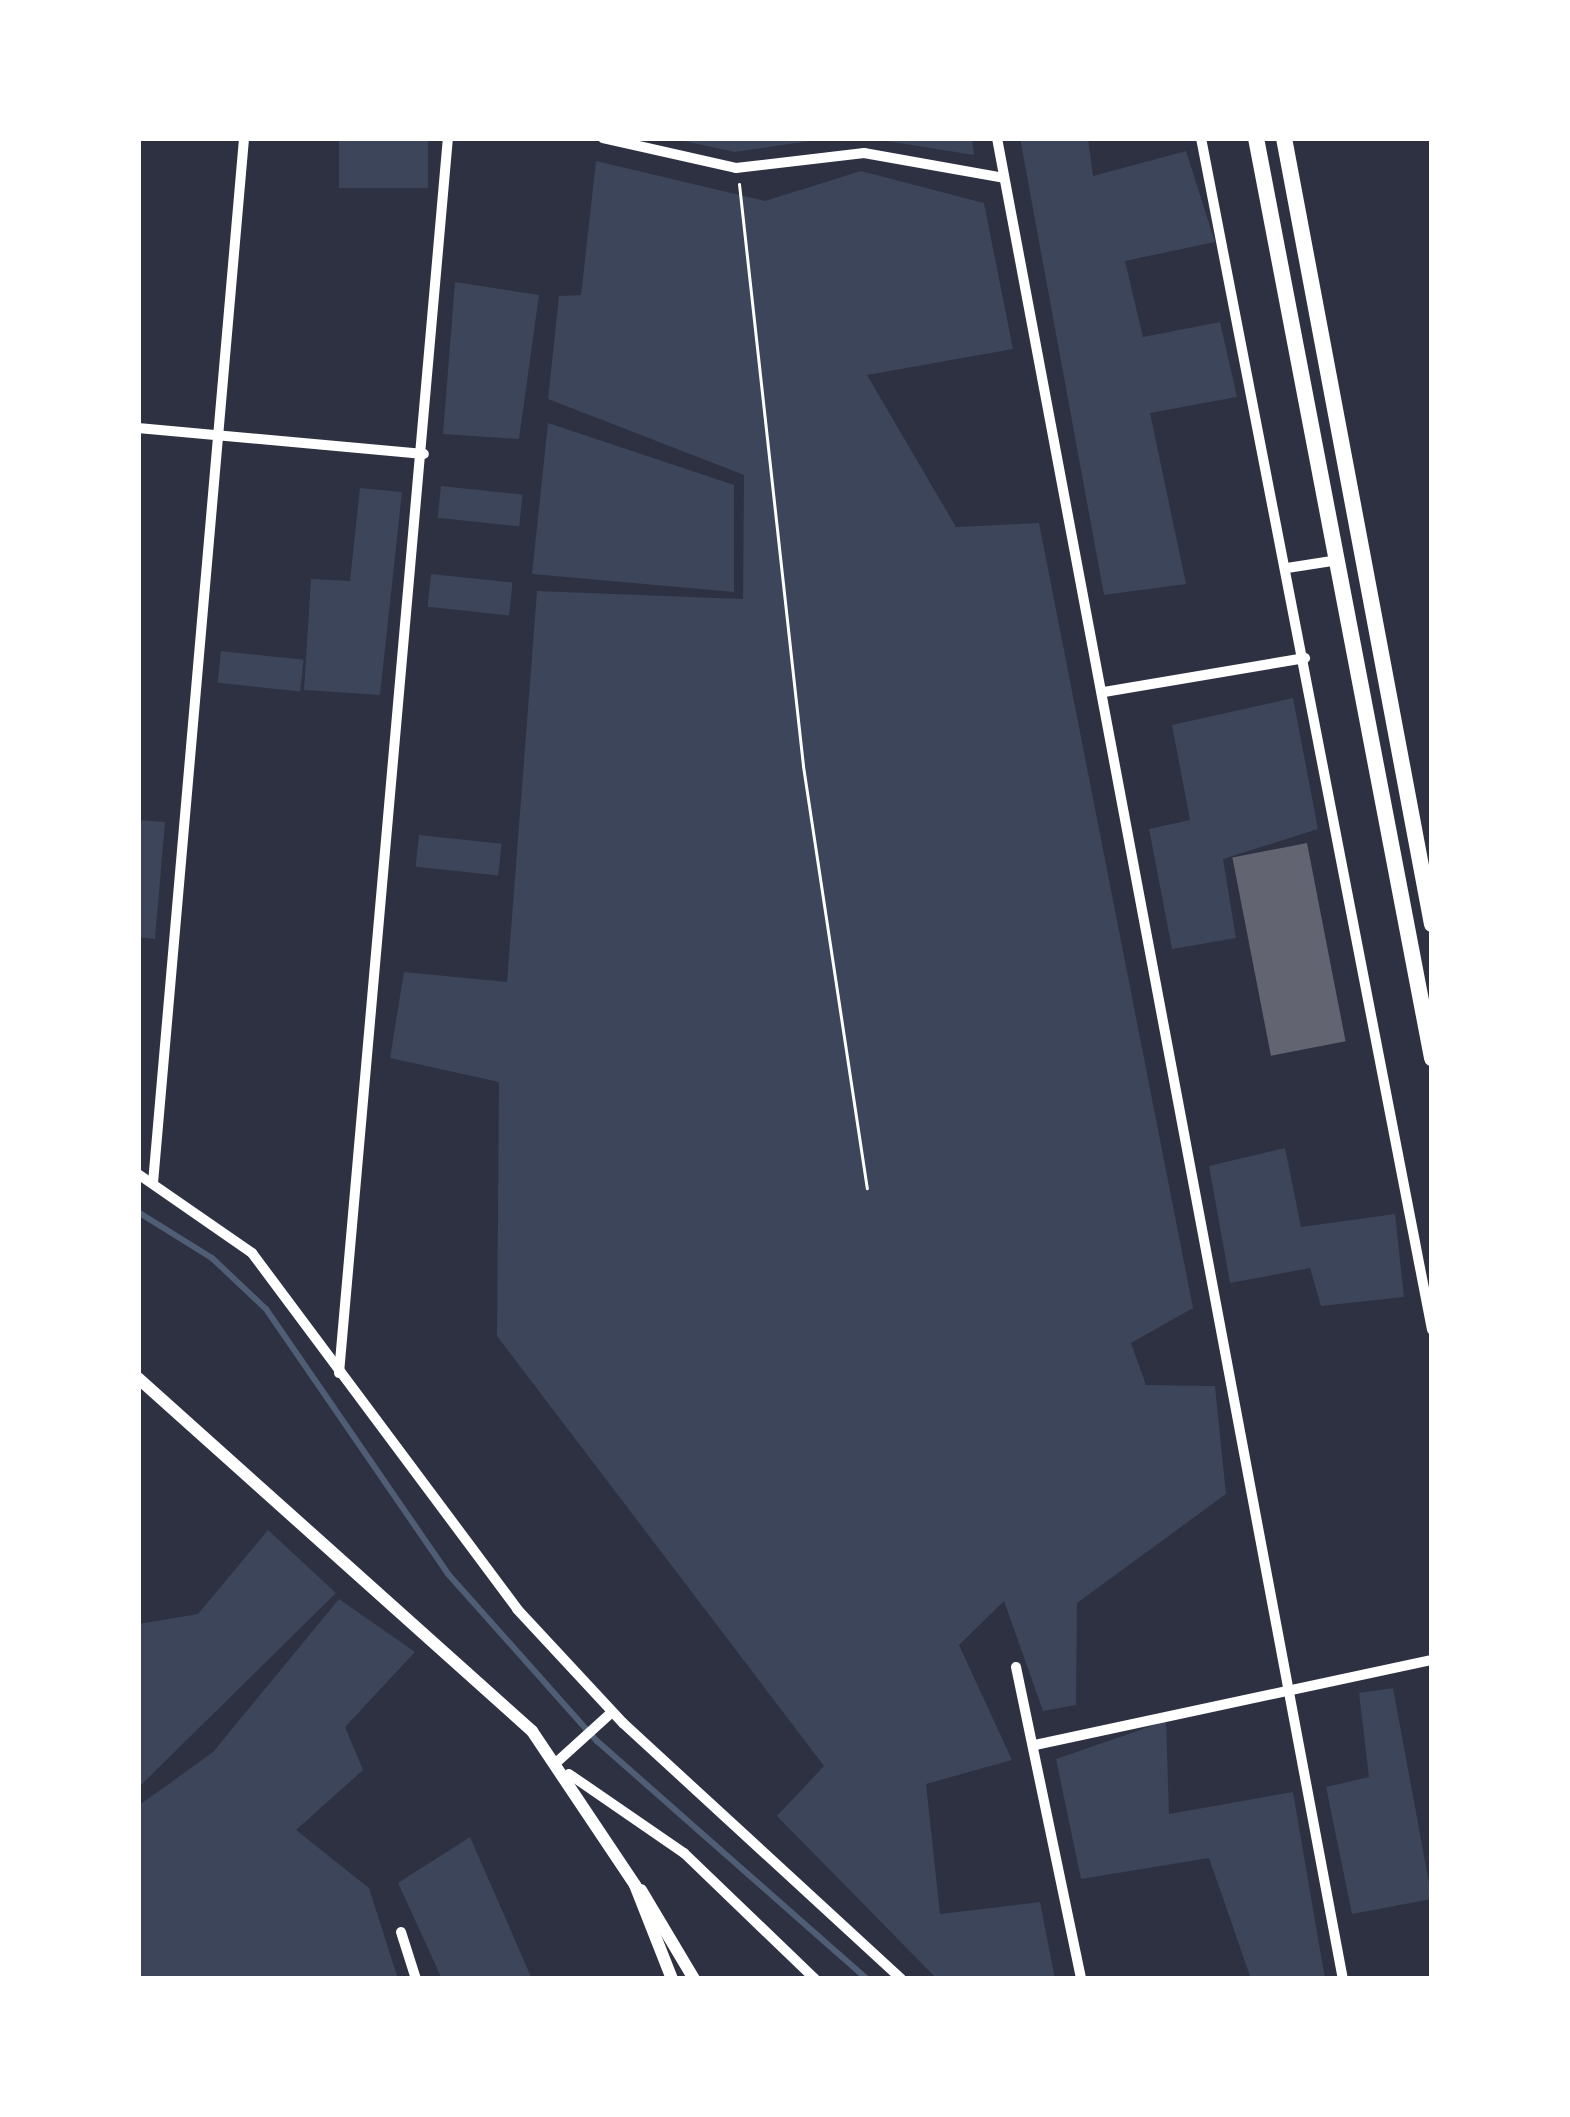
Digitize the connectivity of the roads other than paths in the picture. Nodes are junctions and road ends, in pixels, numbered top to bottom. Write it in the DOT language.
graph roads {
  1 [pos="244,138"];
  2 [pos="448,138"];
  3 [pos="603,138"];
  4 [pos="997,138"];
  5 [pos="1201,138"];
  6 [pos="1256,138"];
  7 [pos="1284,138"];
  8 [pos="1004,178"];
  9 [pos="138,428"];
  10 [pos="221,435"];
  11 [pos="424,454"];
  12 [pos="1337,560"];
  13 [pos="1287,568"];
  14 [pos="1305,658"];
  15 [pos="1104,692"];
  16 [pos="1432,924"];
  17 [pos="1432,1058"];
  18 [pos="138,1174"];
  19 [pos="153,1183"];
  20 [pos="1432,1330"];
  21 [pos="339,1373"];
  22 [pos="138,1378"];
  23 [pos="1432,1660"];
  24 [pos="1016,1667"];
  25 [pos="1286,1684"];
  26 [pos="612,1712"];
  27 [pos="1035,1745"];
  28 [pos="557,1761"];
  29 [pos="568,1774"];
  30 [pos="635,1885"];
  31 [pos="401,1932"];
  32 [pos="416,1979"];
  33 [pos="673,1979"];
  34 [pos="694,1979"];
  35 [pos="815,1979"];
  36 [pos="901,1979"];
  37 [pos="1081,1979"];
  38 [pos="1343,1979"];
  1 -- 10 [label="street"];
  2 -- 11 [label="street"];
  3 -- 8 [label="street"];
  4 -- 8 [label="street"];
  5 -- 13 [label="street"];
  6 -- 12 [label="highway"];
  7 -- 16 [label="highway"];
  8 -- 15 [label="street"];
  9 -- 10 [label="street"];
  10 -- 11 [label="street"];
  10 -- 19 [label="street"];
  11 -- 21 [label="street"];
  12 -- 13 [label="street"];
  12 -- 17 [label="highway"];
  13 -- 14 [label="street"];
  14 -- 15 [label="street"];
  14 -- 20 [label="street"];
  15 -- 25 [label="street"];
  18 -- 19 [label="street"];
  19 -- 21 [label="street"];
  21 -- 26 [label="street"];
  22 -- 28 [label="street"];
  23 -- 25 [label="street"];
  24 -- 27 [label="street"];
  25 -- 27 [label="street"];
  25 -- 38 [label="street"];
  26 -- 28 [label="street"];
  26 -- 36 [label="street"];
  27 -- 37 [label="street"];
  28 -- 29 [label="street"];
  29 -- 30 [label="street"];
  29 -- 35 [label="street"];
  30 -- 33 [label="street"];
  30 -- 34 [label="street"];
  31 -- 32 [label="street"];
}
